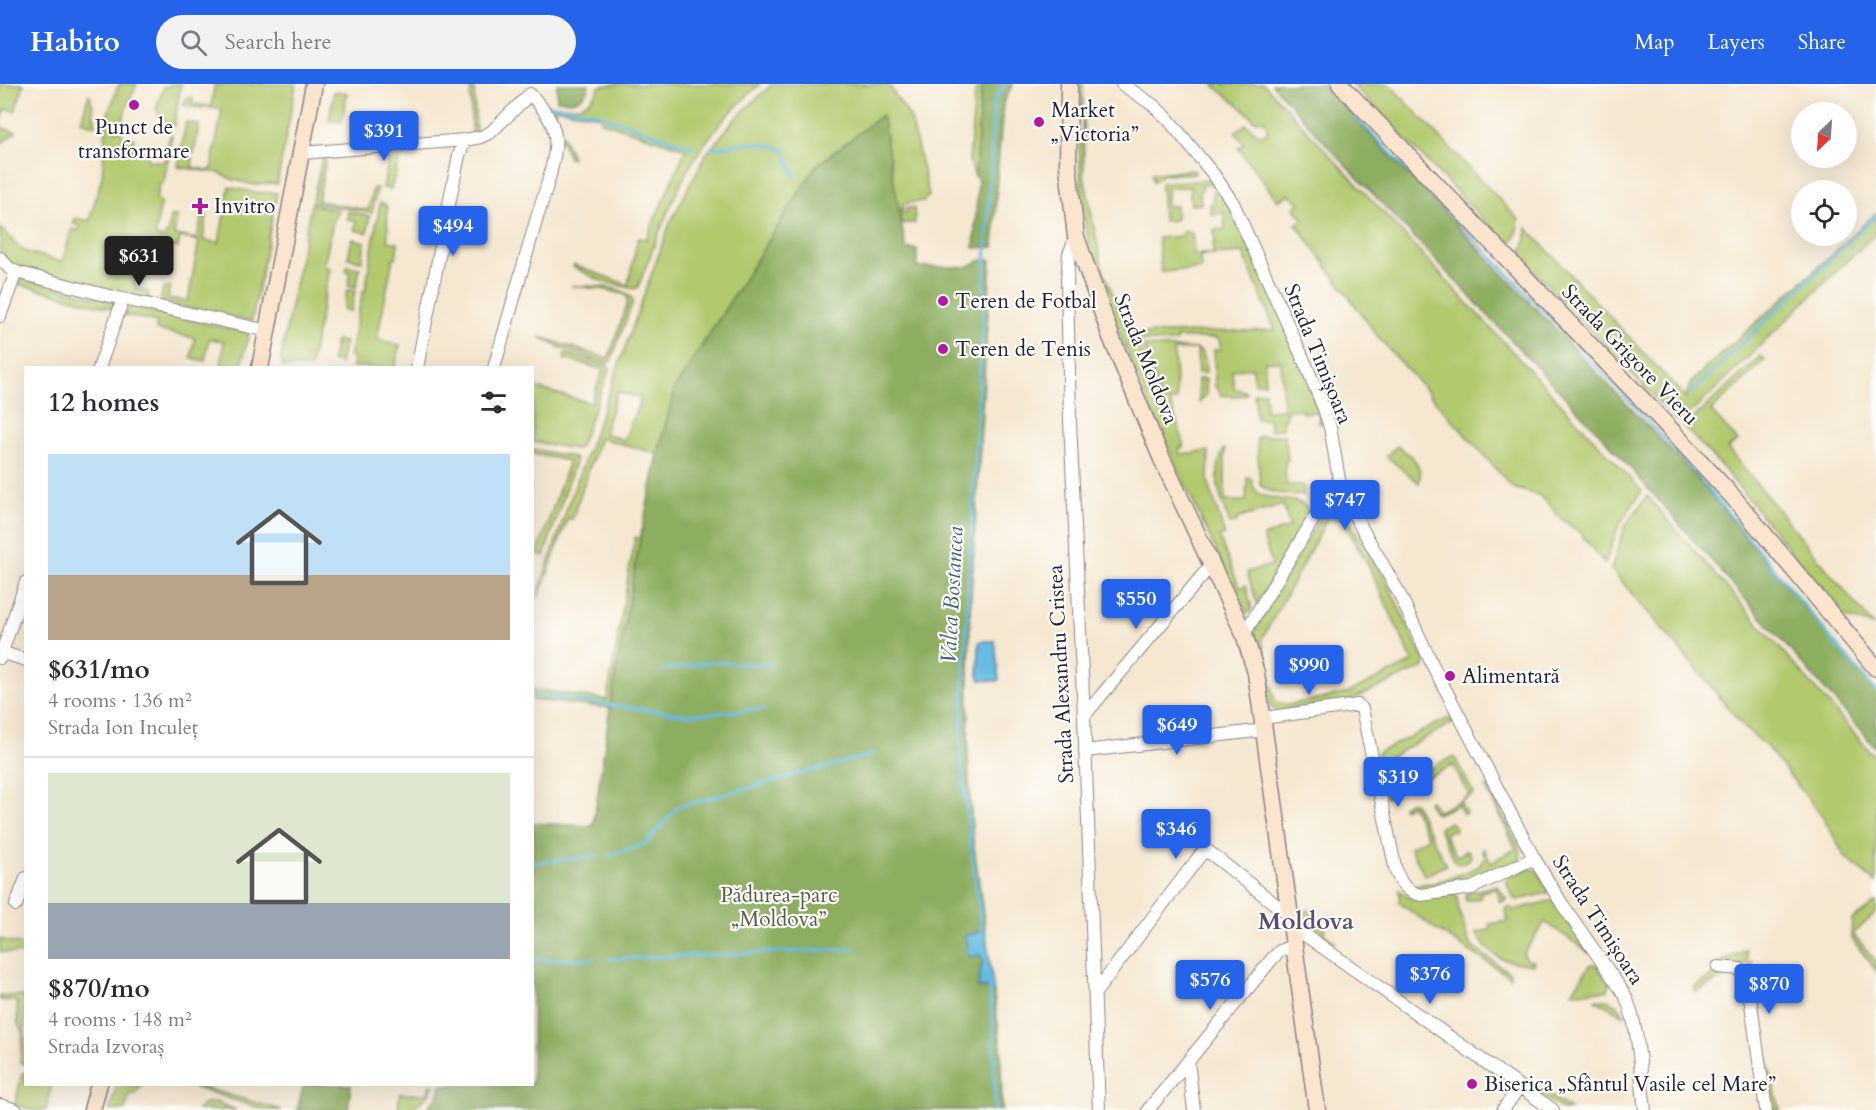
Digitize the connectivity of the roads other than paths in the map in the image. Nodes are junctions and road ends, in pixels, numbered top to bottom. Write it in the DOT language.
graph roads {
  1 [pos="314,84"];
  2 [pos="1069,84"];
  3 [pos="1122,84"];
  4 [pos="1340,84"];
  5 [pos="465,140"];
  6 [pos="438,142"];
  7 [pos="302,153"];
  8 [pos="453,184"];
  9 [pos="1076,237"];
  10 [pos="0,258"];
  11 [pos="16,272"];
  12 [pos="123,299"];
  13 [pos="0,316"];
  14 [pos="268,331"];
  15 [pos="100,366"];
  16 [pos="260,366"];
  17 [pos="417,366"];
  18 [pos="495,366"];
  19 [pos="1341,490"];
  20 [pos="1212,564"];
  21 [pos="24,588"];
  22 [pos="1244,633"];
  23 [pos="1,654"];
  24 [pos="24,660"];
  25 [pos="1876,668"];
  26 [pos="1084,716"];
  27 [pos="1264,724"];
  28 [pos="1085,752"];
  29 [pos="1534,858"];
  30 [pos="24,883"];
  31 [pos="16,905"];
  32 [pos="1290,921"];
  33 [pos="1294,945"];
  34 [pos="1718,966"];
  35 [pos="1095,993"];
  36 [pos="1188,1061"];
  37 [pos="98,1086"];
  38 [pos="1519,1087"];
  39 [pos="0,1105"];
  40 [pos="16,1110"];
  41 [pos="92,1110"];
  42 [pos="1099,1110"];
  43 [pos="1148,1110"];
  44 [pos="1194,1110"];
  45 [pos="1317,1110"];
  46 [pos="1503,1110"];
  47 [pos="1553,1110"];
  48 [pos="1645,1110"];
  49 [pos="1766,1110"];
  1 -- 7 [label="main road"];
  2 -- 9 [label="main road, Strada Moldova"];
  3 -- 19 [label="street, Strada Timișoara"];
  4 -- 25 [label="main road, Strada Grigore Vieru"];
  5 -- 6 [label="street"];
  5 -- 8 [label="street"];
  5 -- 18 [label="street"];
  6 -- 7 [label="street"];
  6 -- 8 [label="street"];
  7 -- 14 [label="main road"];
  8 -- 17 [label="street"];
  9 -- 20 [label="main road, Strada Moldova"];
  9 -- 26 [label="street, Strada Alexandru Cristea"];
  10 -- 11 [label="street"];
  11 -- 12 [label="street"];
  11 -- 13 [label="street"];
  12 -- 14 [label="street"];
  12 -- 15 [label="street"];
  14 -- 16 [label="main road"];
  19 -- 22 [label="street"];
  19 -- 29 [label="street, Strada Timișoara"];
  20 -- 22 [label="main road, Strada Moldova"];
  20 -- 26 [label="street"];
  21 -- 23 [label="street"];
  22 -- 27 [label="main road, Strada Moldova"];
  23 -- 24 [label="street"];
  26 -- 28 [label="street, Strada Alexandru Cristea"];
  27 -- 28 [label="street"];
  27 -- 29 [label="street, Strada Timișoara"];
  27 -- 32 [label="main road, Strada Moldova"];
  28 -- 35 [label="street, Strada Alexandru Cristea"];
  29 -- 48 [label="street, Strada Timișoara"];
  30 -- 31 [label="street"];
  32 -- 33 [label="main road, Strada Moldova"];
  32 -- 35 [label="street"];
  32 -- 38 [label="street"];
  33 -- 36 [label="street"];
  33 -- 45 [label="main road, Strada Moldova"];
  34 -- 49 [label="street"];
  35 -- 42 [label="street, Strada Alexandru Cristea"];
  36 -- 43 [label="street"];
  36 -- 44 [label="street"];
  37 -- 41 [label="main road"];
  38 -- 46 [label="street"];
  38 -- 47 [label="street"];
  39 -- 40 [label="street"];
}
